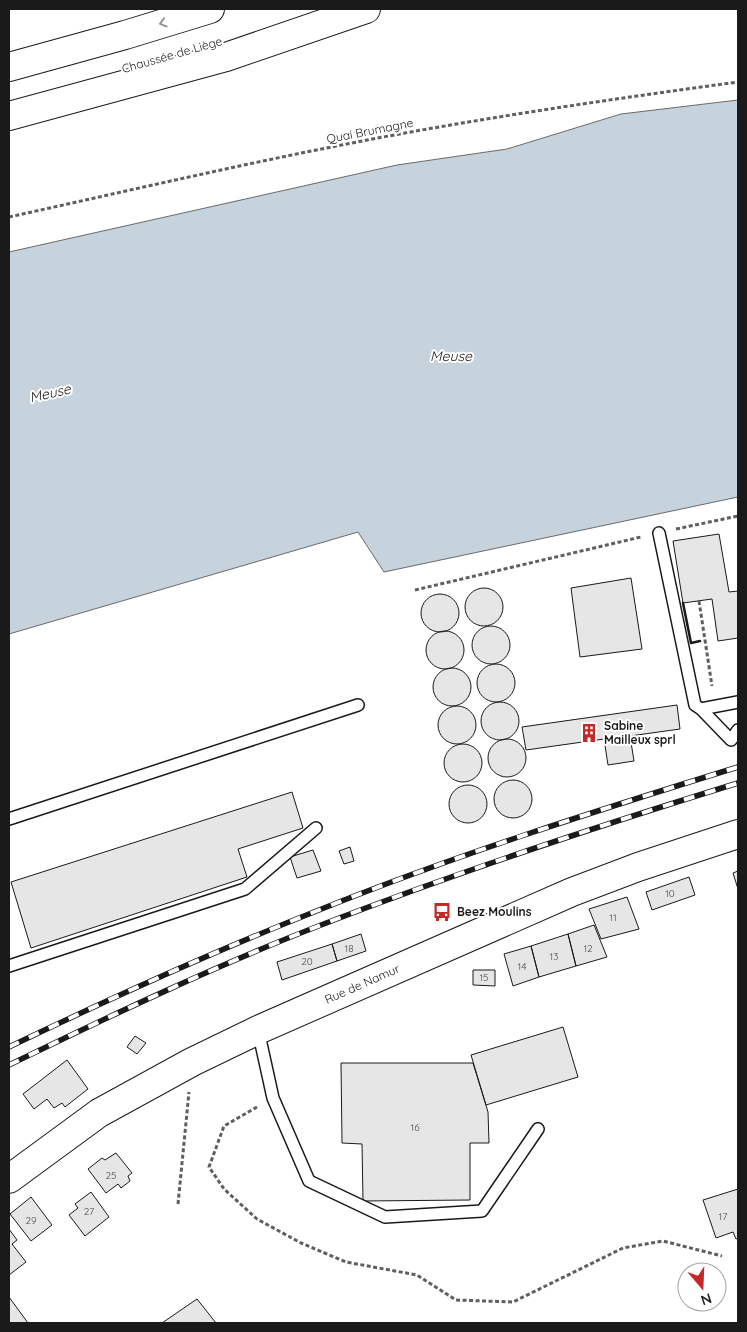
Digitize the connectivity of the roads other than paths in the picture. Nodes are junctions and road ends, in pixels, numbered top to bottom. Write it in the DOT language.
graph roads {
  1 [pos="210,9"];
  2 [pos="335,9"];
  3 [pos="366,9"];
  4 [pos="9,67"];
  5 [pos="9,101"];
  6 [pos="9,116"];
  7 [pos="659,533"];
  8 [pos="738,702"];
  9 [pos="358,705"];
  10 [pos="701,709"];
  11 [pos="738,730"];
  12 [pos="9,818"];
  13 [pos="316,828"];
  14 [pos="738,834"];
  15 [pos="10,963"];
  16 [pos="258,1030"];
  17 [pos="538,1129"];
  18 [pos="9,1179"];
  1 -- 4 [label="main road, one-way"];
  2 -- 5 [label="main road, Chaussée de Liège"];
  3 -- 6 [label="main road"];
  7 -- 10 [label="lane"];
  8 -- 10 [label="lane"];
  9 -- 12 [label="lane"];
  10 -- 11 [label="lane"];
  13 -- 15 [label="lane"];
  14 -- 16 [label="main road, Rue de Namur"];
  16 -- 17 [label="lane"];
  16 -- 18 [label="main road, Rue de Namur"];
}
